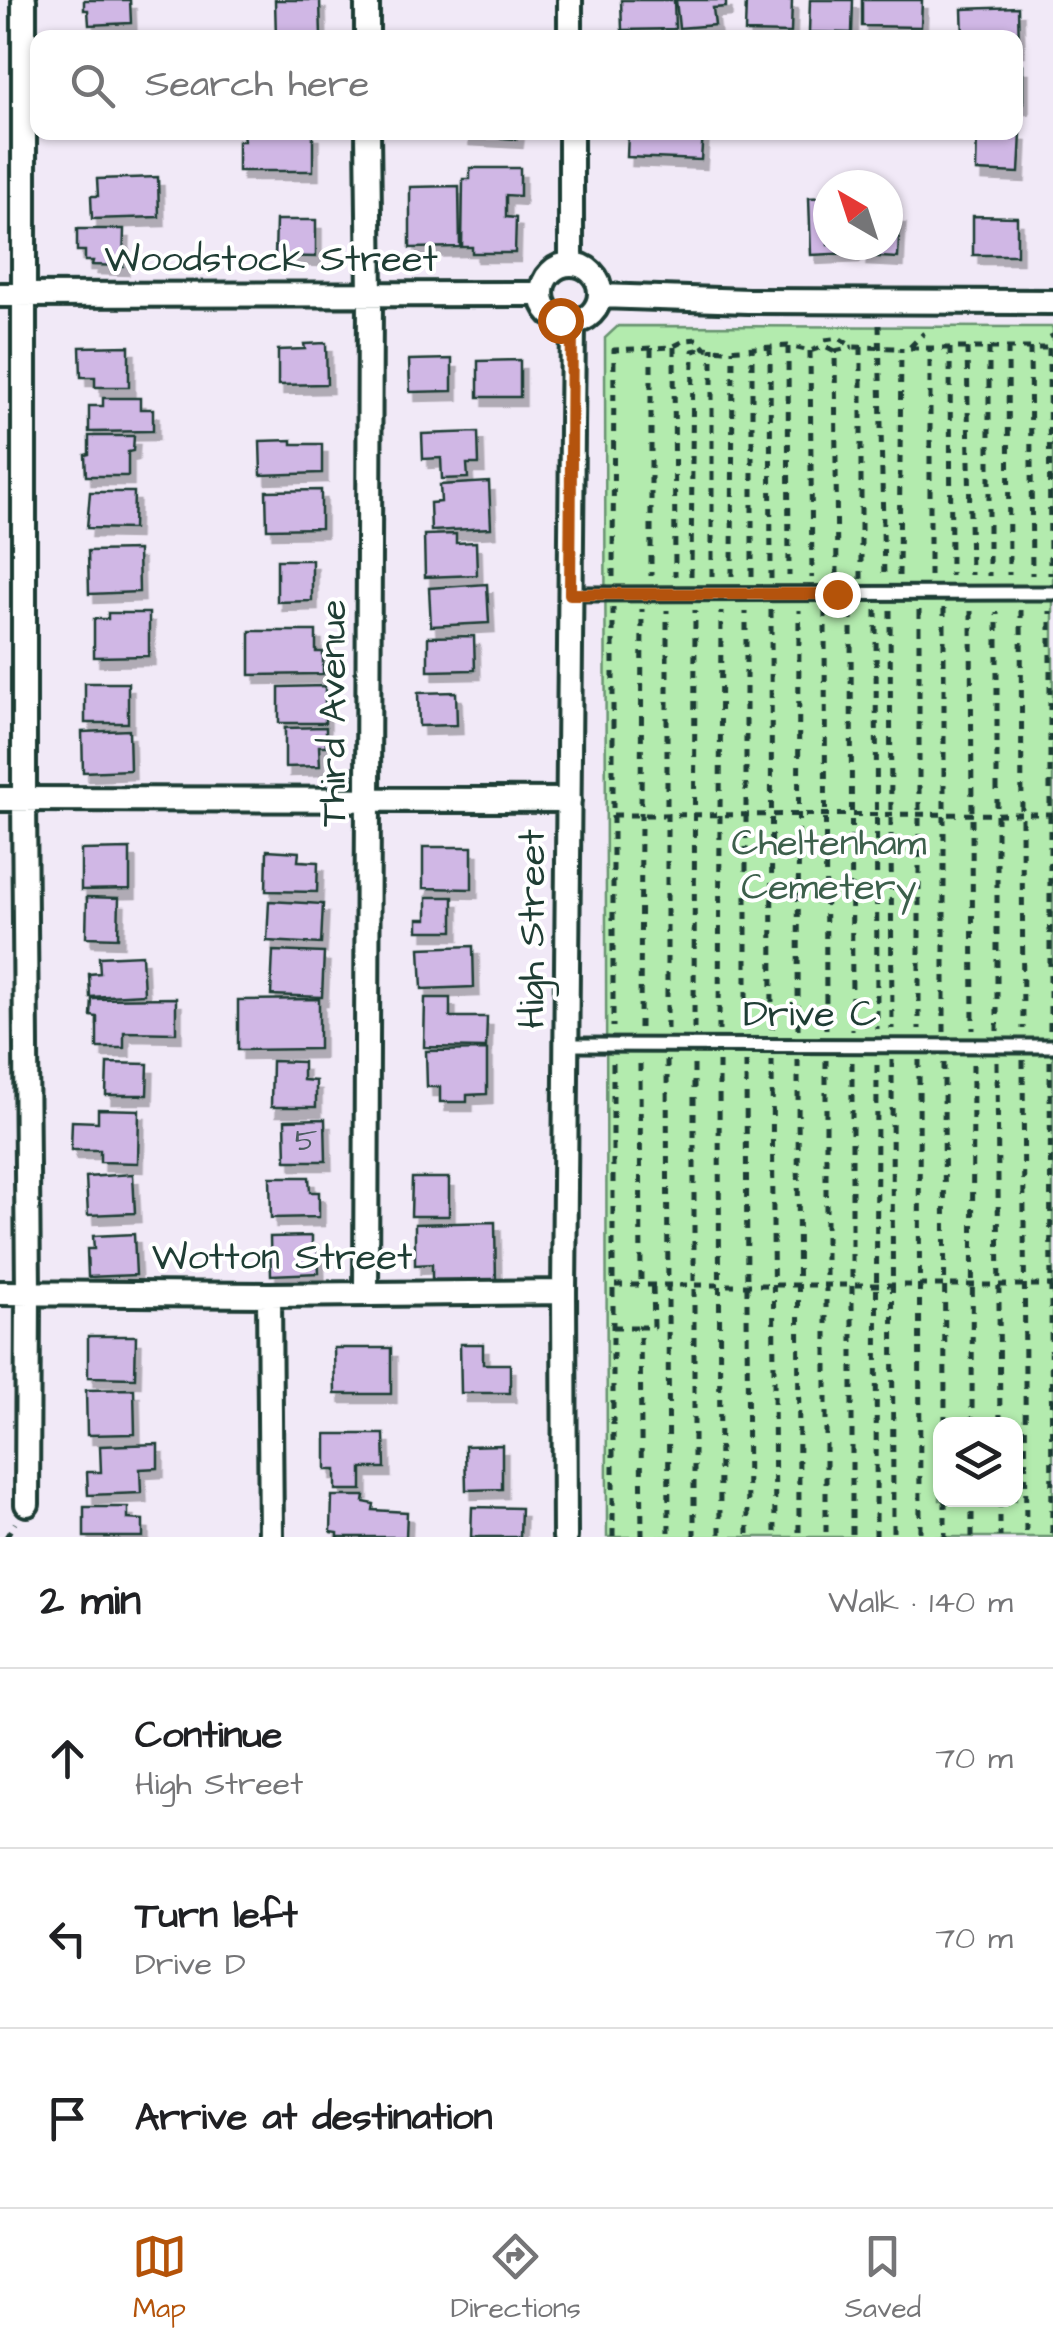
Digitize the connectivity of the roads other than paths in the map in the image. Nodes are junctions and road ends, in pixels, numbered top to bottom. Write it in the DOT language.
graph roads {
  1 [pos="24,0"];
  2 [pos="366,0"];
  3 [pos="570,0"];
  4 [pos="367,30"];
  5 [pos="570,30"];
  6 [pos="368,140"];
  7 [pos="571,140"];
  8 [pos="572,264"];
  9 [pos="541,294"];
  10 [pos="12,295"];
  11 [pos="370,296"];
  12 [pos="600,296"];
  13 [pos="1053,302"];
  14 [pos="572,322"];
  15 [pos="1052,593"];
  16 [pos="570,594"];
  17 [pos="12,799"];
  18 [pos="569,800"];
  19 [pos="368,801"];
  20 [pos="567,1045"];
  21 [pos="1053,1046"];
  22 [pos="0,1292"];
  23 [pos="28,1292"];
  24 [pos="564,1292"];
  25 [pos="366,1294"];
  26 [pos="269,1295"];
  27 [pos="27,1504"];
  28 [pos="271,1537"];
  29 [pos="566,1537"];
  1 -- 10 [label="street"];
  2 -- 4 [label="street"];
  3 -- 5 [label="street"];
  6 -- 11 [label="street, Third Avenue"];
  7 -- 8 [label="street"];
  8 -- 9 [label="street"];
  8 -- 12 [label="street"];
  9 -- 11 [label="street, Woodstock Street"];
  9 -- 14 [label="street"];
  10 -- 11 [label="street, Woodstock Street"];
  10 -- 17 [label="street"];
  11 -- 19 [label="street, Third Avenue"];
  12 -- 13 [label="street"];
  12 -- 14 [label="street"];
  14 -- 16 [label="street, High Street"];
  15 -- 16 [label="lane"];
  16 -- 18 [label="street, High Street"];
  17 -- 19 [label="street"];
  17 -- 23 [label="street"];
  18 -- 19 [label="street"];
  18 -- 20 [label="street, High Street"];
  19 -- 25 [label="street, Third Avenue"];
  20 -- 21 [label="lane, Drive C"];
  20 -- 24 [label="street, High Street"];
  22 -- 23 [label="street, Wotton Street"];
  23 -- 26 [label="street, Wotton Street"];
  23 -- 27 [label="street"];
  24 -- 25 [label="street, Wotton Street"];
  24 -- 29 [label="street, High Street"];
  25 -- 26 [label="street, Wotton Street"];
  26 -- 28 [label="street"];
}
